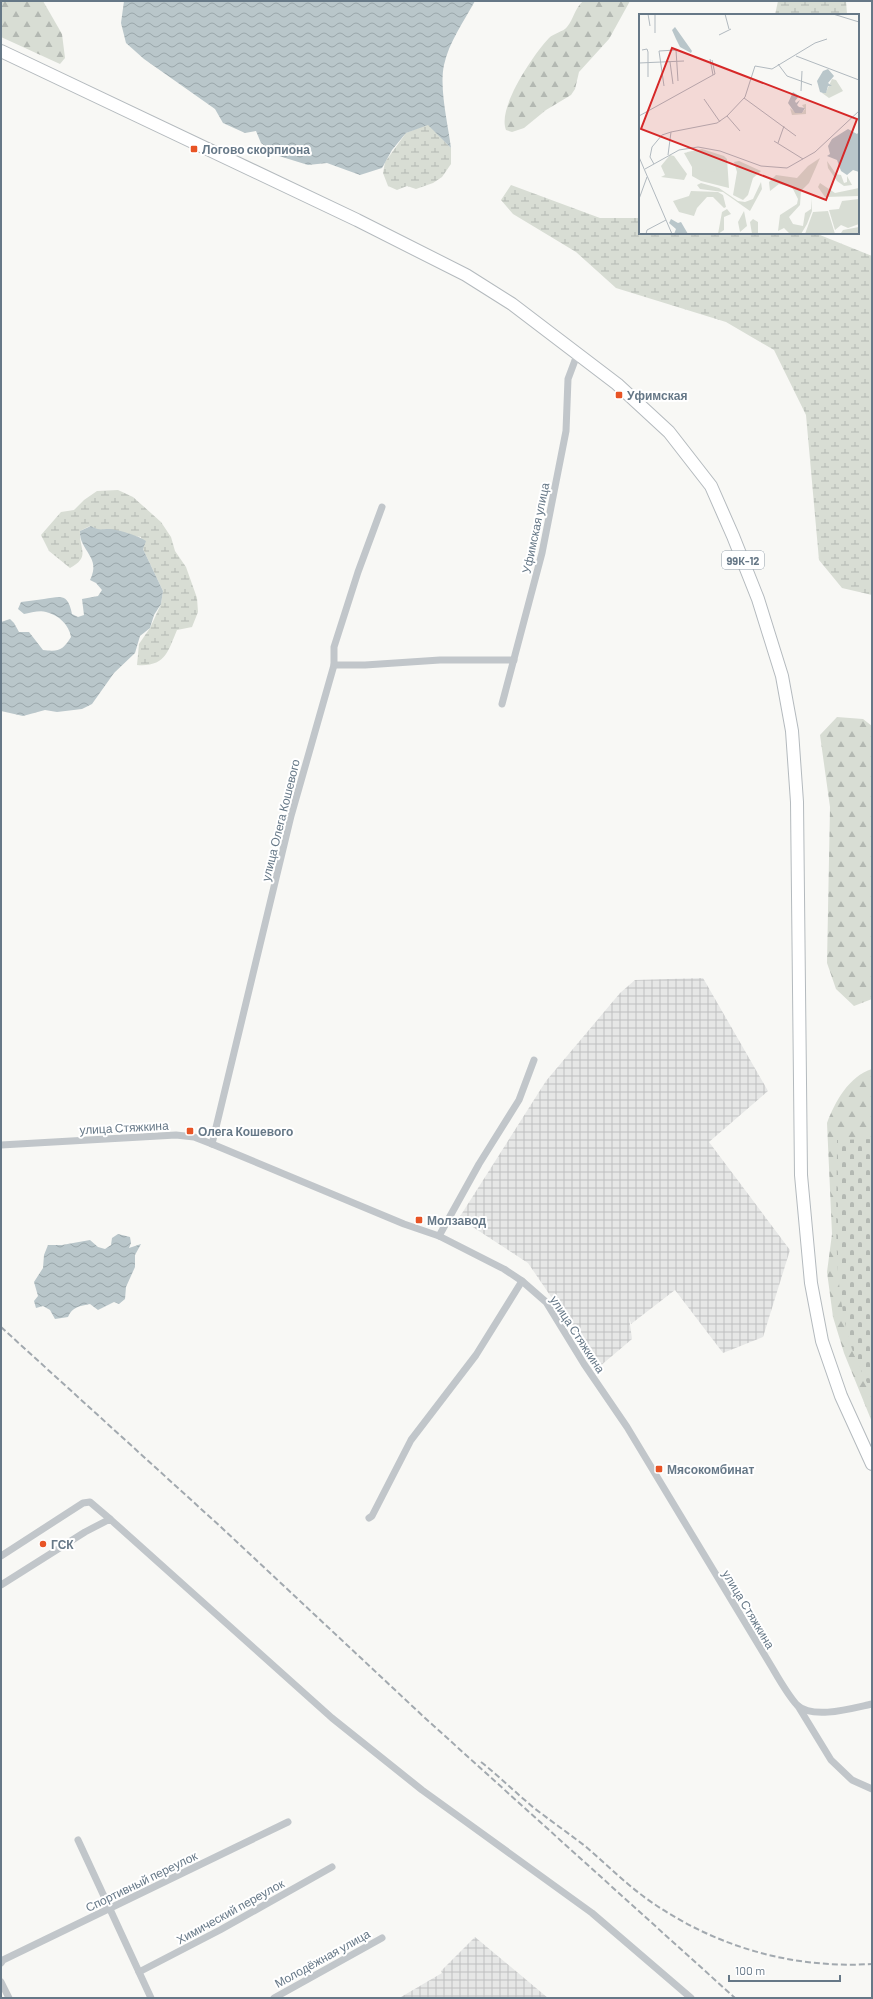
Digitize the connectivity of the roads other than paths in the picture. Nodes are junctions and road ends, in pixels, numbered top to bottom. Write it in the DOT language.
graph roads {
  1 [pos="1,50"];
  2 [pos="577,355"];
  3 [pos="382,507"];
  4 [pos="514,660"];
  5 [pos="334,664"];
  6 [pos="502,704"];
  7 [pos="534,1060"];
  8 [pos="212,1144"];
  9 [pos="1,1145"];
  10 [pos="439,1236"];
  11 [pos="522,1281"];
  12 [pos="872,1464"];
  13 [pos="369,1518"];
  14 [pos="110,1520"];
  15 [pos="1,1556"];
  16 [pos="1,1585"];
  17 [pos="872,1704"];
  18 [pos="798,1706"];
  19 [pos="872,1788"];
  20 [pos="288,1822"];
  21 [pos="78,1840"];
  22 [pos="332,1867"];
  23 [pos="109,1908"];
  24 [pos="382,1938"];
  25 [pos="2,1962"];
  26 [pos="139,1972"];
  27 [pos="1,1982"];
  28 [pos="9,1998"];
  29 [pos="151,1998"];
  30 [pos="274,1998"];
  31 [pos="692,1998"];
  1 -- 2 [label="main road, 99К-12"];
  2 -- 4 [label="street, Уфимская улица"];
  2 -- 12 [label="main road, 99К-12"];
  3 -- 5 [label="street, улица Олега Кошевого"];
  4 -- 5 [label="street"];
  4 -- 6 [label="street, Уфимская улица"];
  5 -- 8 [label="street, улица Олега Кошевого"];
  7 -- 10 [label="street"];
  8 -- 9 [label="street, улица Стяжкина"];
  8 -- 10 [label="street, улица Стяжкина"];
  10 -- 11 [label="street, улица Стяжкина"];
  11 -- 13 [label="street"];
  11 -- 18 [label="street, улица Стяжкина"];
  14 -- 15 [label="street"];
  14 -- 16 [label="street"];
  14 -- 31 [label="street"];
  17 -- 18 [label="street"];
  18 -- 19 [label="street, улица Стяжкина"];
  20 -- 23 [label="street, Спортивный переулок"];
  21 -- 23 [label="street"];
  22 -- 26 [label="street, Химический переулок"];
  23 -- 25 [label="street, Спортивный переулок"];
  23 -- 26 [label="street"];
  24 -- 30 [label="street, Молодёжная улица"];
  26 -- 29 [label="street"];
  27 -- 28 [label="street"];
}
